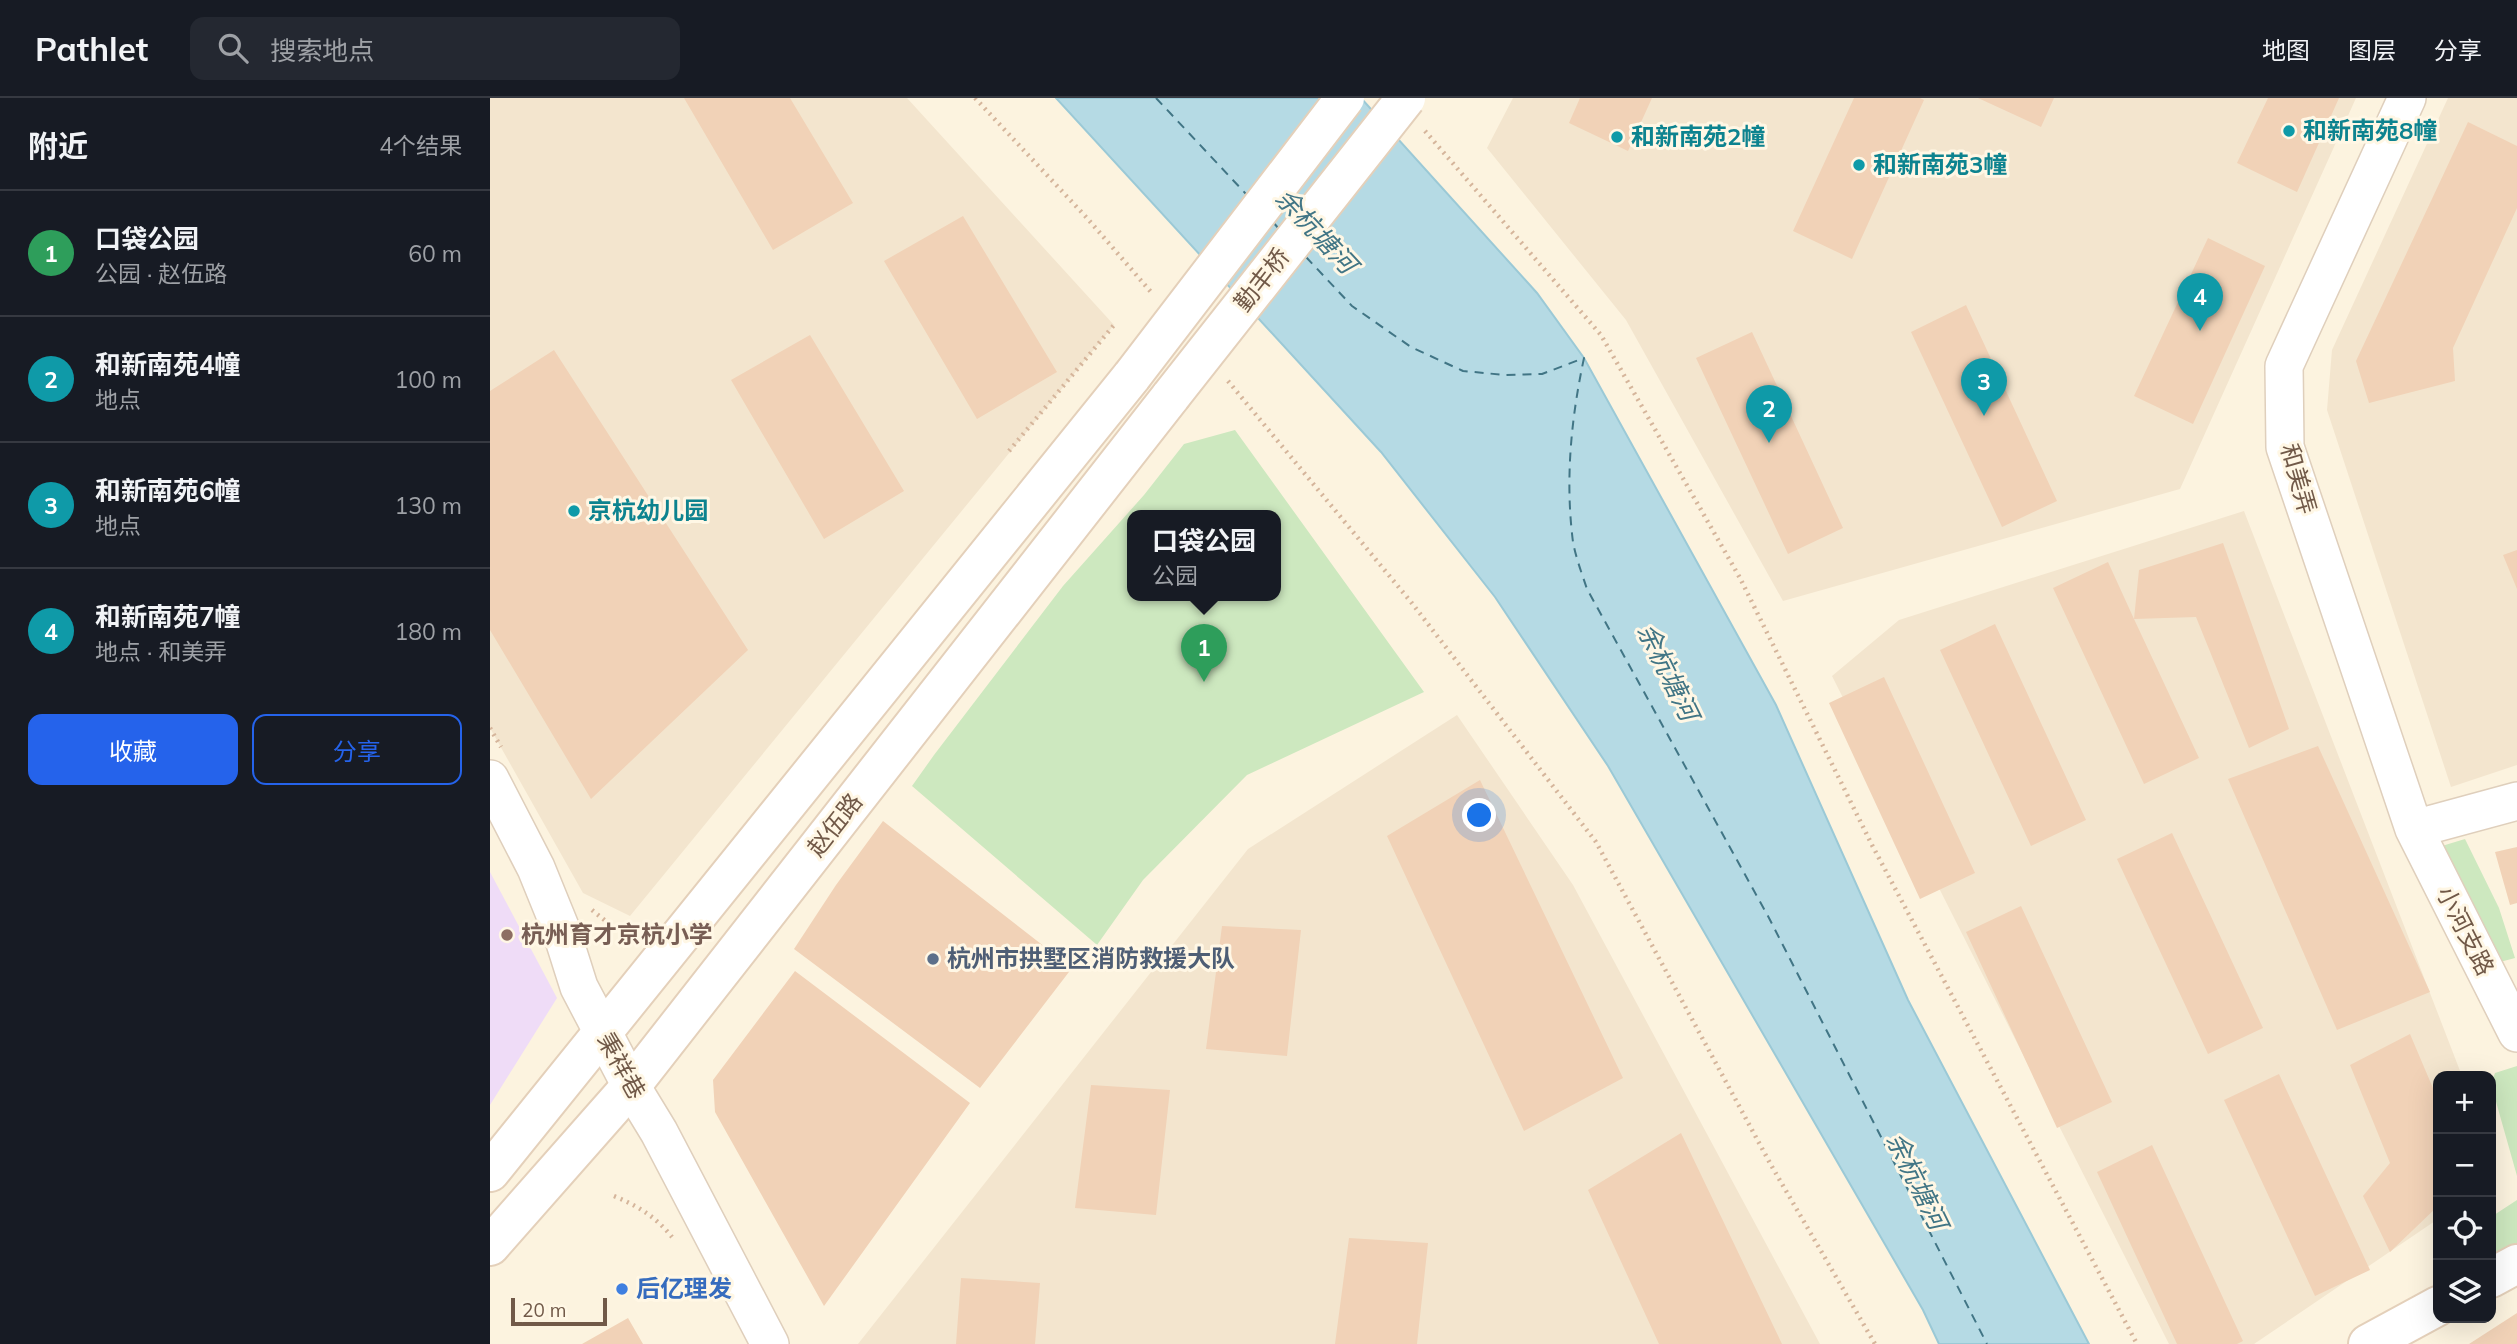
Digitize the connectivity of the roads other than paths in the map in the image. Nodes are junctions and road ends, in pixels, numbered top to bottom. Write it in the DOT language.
graph roads {
  1 [pos="1345,98"];
  2 [pos="2407,98"];
  3 [pos="1415,113"];
  4 [pos="1132,376"];
  5 [pos="1171,396"];
  6 [pos="490,779"];
  7 [pos="2517,801"];
  8 [pos="2414,829"];
  9 [pos="603,1032"];
  10 [pos="2517,1033"];
  11 [pos="631,1086"];
  12 [pos="490,1172"];
  13 [pos="490,1246"];
  14 [pos="2517,1264"];
  15 [pos="2496,1275"];
  16 [pos="2433,1309"];
  17 [pos="771,1344"];
  18 [pos="2368,1344"];
  1 -- 4 [label="main road, 勤丰桥, bridge"];
  2 -- 8 [label="street, 和美弄"];
  3 -- 5 [label="main road, 勤丰桥, bridge"];
  4 -- 9 [label="main road, 赵伍路"];
  5 -- 11 [label="main road, 赵伍路"];
  6 -- 9 [label="street, 秉祥巷"];
  7 -- 8 [label="street"];
  8 -- 10 [label="street, 小河支路"];
  9 -- 11 [label="street, 秉祥巷"];
  9 -- 12 [label="main road, 赵伍路"];
  11 -- 13 [label="main road, 赵伍路"];
  11 -- 17 [label="street, 秉祥巷"];
  14 -- 15 [label="main road"];
  16 -- 18 [label="main road"];
}
